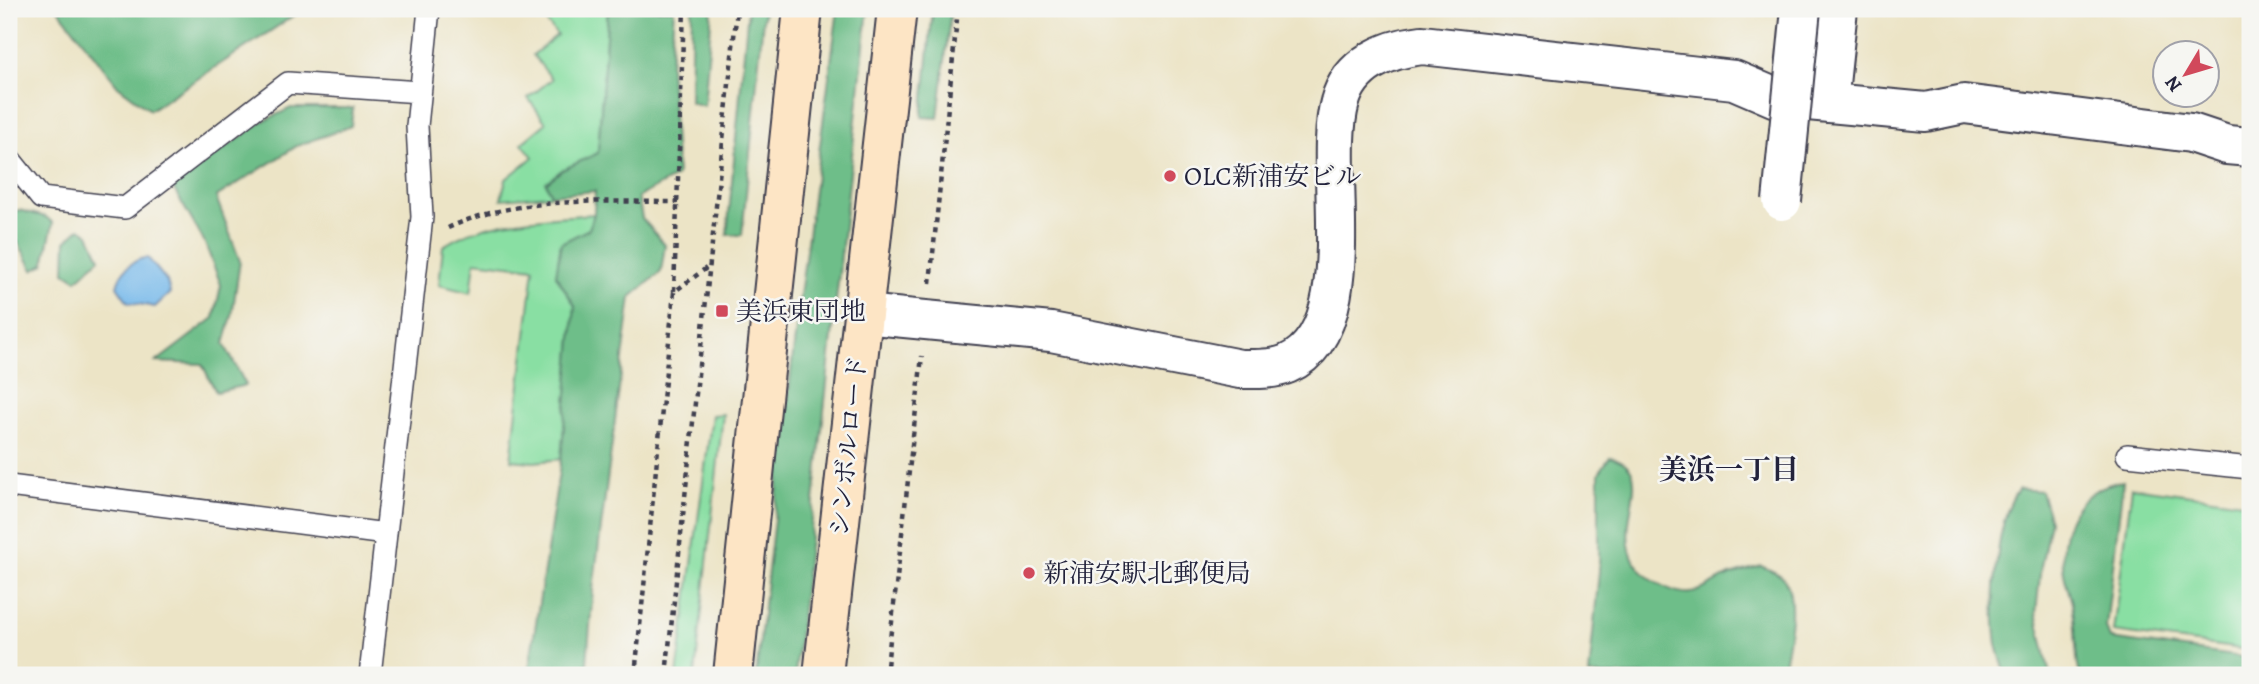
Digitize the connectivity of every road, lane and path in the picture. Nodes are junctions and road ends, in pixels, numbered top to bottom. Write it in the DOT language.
graph roads {
  1 [pos="429,9"];
  2 [pos="684,9"];
  3 [pos="737,9"];
  4 [pos="803,9"];
  5 [pos="897,9"];
  6 [pos="958,9"];
  7 [pos="1801,9"];
  8 [pos="1838,9"];
  9 [pos="420,92"];
  10 [pos="1828,103"];
  11 [pos="2250,148"];
  12 [pos="9,158"];
  13 [pos="1782,201"];
  14 [pos="678,202"];
  15 [pos="419,242"];
  16 [pos="710,266"];
  17 [pos="930,285"];
  18 [pos="674,292"];
  19 [pos="863,314"];
  20 [pos="923,352"];
  21 [pos="2127,455"];
  22 [pos="2250,468"];
  23 [pos="9,486"];
  24 [pos="386,534"];
  25 [pos="370,675"];
  26 [pos="635,675"];
  27 [pos="666,675"];
  28 [pos="733,675"];
  29 [pos="823,675"];
  30 [pos="886,675"];
  1 -- 9 [label="lane"];
  2 -- 14 [label="path"];
  3 -- 16 [label="path"];
  4 -- 28 [label="main road"];
  5 -- 19 [label="main road, シンボルロード"];
  6 -- 17 [label="path"];
  7 -- 13 [label="street, bridge"];
  8 -- 10 [label="street"];
  9 -- 12 [label="lane"];
  9 -- 15 [label="lane"];
  10 -- 11 [label="street"];
  10 -- 19 [label="street"];
  14 -- 15 [label="path"];
  14 -- 18 [label="path"];
  15 -- 24 [label="lane"];
  16 -- 18 [label="path"];
  16 -- 27 [label="path"];
  18 -- 26 [label="path"];
  19 -- 29 [label="main road, シンボルロード"];
  20 -- 30 [label="path"];
  21 -- 22 [label="lane"];
  23 -- 24 [label="lane"];
  24 -- 25 [label="lane"];
}
